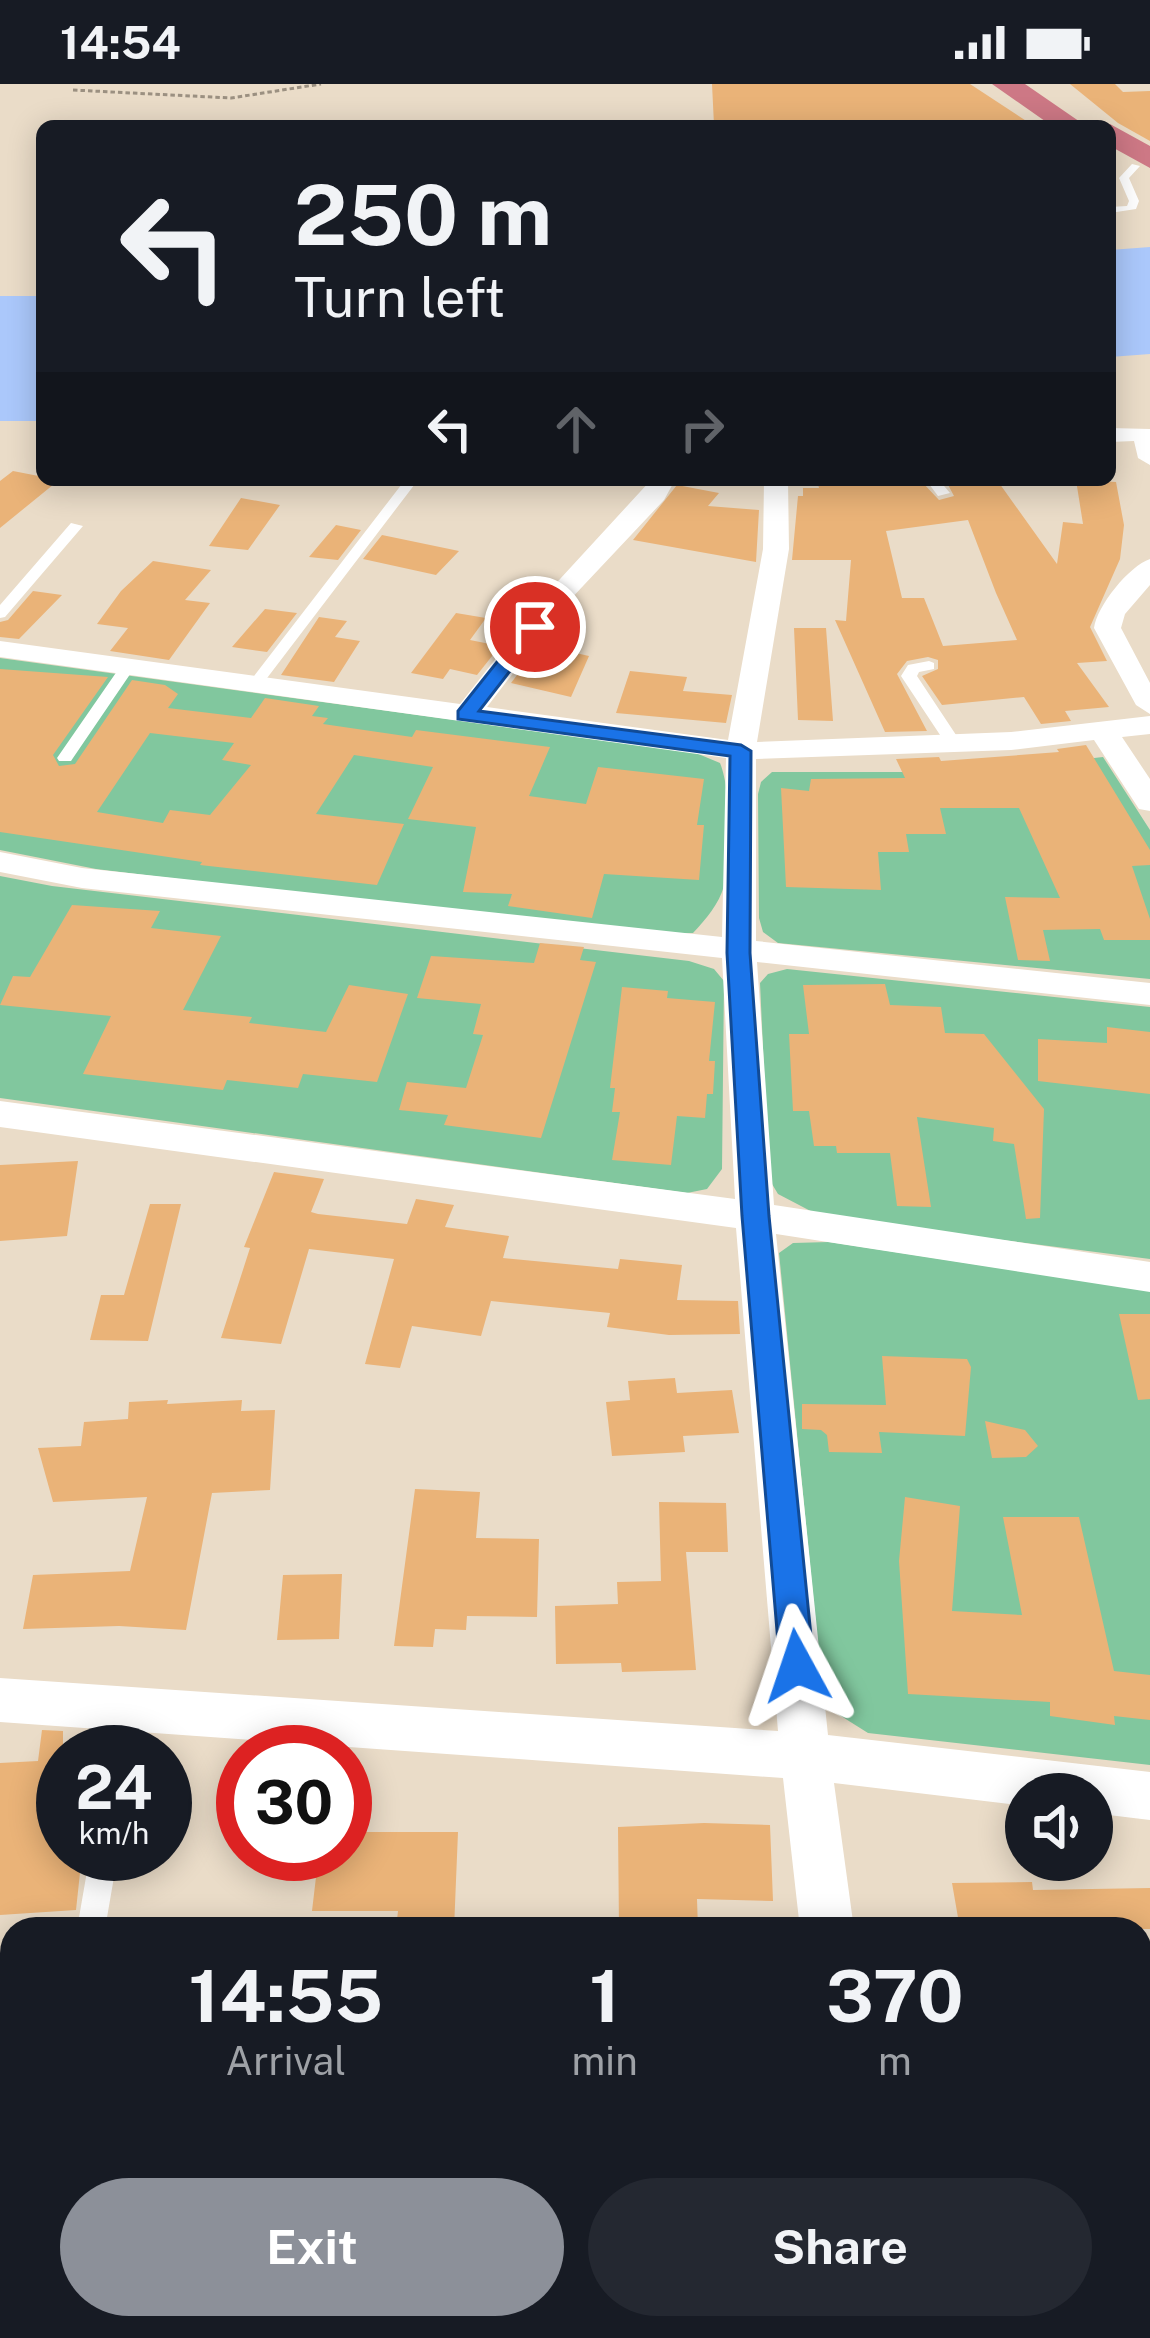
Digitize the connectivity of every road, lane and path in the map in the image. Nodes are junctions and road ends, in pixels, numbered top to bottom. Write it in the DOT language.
graph roads {
  1 [pos="321,84"];
  2 [pos="1006,84"];
  3 [pos="1035,84"];
  4 [pos="73,90"];
  5 [pos="1063,120"];
  6 [pos="1091,120"];
  7 [pos="1116,139"];
  8 [pos="1140,161"];
  9 [pos="1116,210"];
  10 [pos="1116,436"];
  11 [pos="1148,441"];
  12 [pos="407,486"];
  13 [pos="654,486"];
  14 [pos="776,486"];
  15 [pos="937,486"];
  16 [pos="943,493"];
  17 [pos="76,526"];
  18 [pos="1150,567"];
  19 [pos="0,614"];
  20 [pos="0,649"];
  21 [pos="928,666"];
  22 [pos="128,667"];
  23 [pos="256,683"];
  24 [pos="1150,705"];
  25 [pos="466,715"];
  26 [pos="1150,725"];
  27 [pos="1105,734"];
  28 [pos="954,744"];
  29 [pos="741,751"];
  30 [pos="65,758"];
  31 [pos="1150,802"];
  32 [pos="0,862"];
  33 [pos="739,953"];
  34 [pos="1150,994"];
  35 [pos="0,1114"];
  36 [pos="755,1216"];
  37 [pos="1150,1277"];
  38 [pos="0,1700"];
  39 [pos="102,1725"];
  40 [pos="192,1733"];
  41 [pos="805,1756"];
  42 [pos="1150,1796"];
  43 [pos="99,1881"];
  44 [pos="93,1917"];
  45 [pos="825,1917"];
  1 -- 4 [label="path"];
  2 -- 5 [label="highway"];
  3 -- 6 [label="highway"];
  7 -- 8 [label="highway"];
  8 -- 9 [label="lane"];
  10 -- 11 [label="street"];
  12 -- 23 [label="lane"];
  13 -- 25 [label="street"];
  14 -- 29 [label="street"];
  15 -- 16 [label="lane"];
  17 -- 19 [label="lane"];
  18 -- 24 [label="street"];
  20 -- 22 [label="street"];
  21 -- 28 [label="lane"];
  22 -- 23 [label="street"];
  22 -- 30 [label="lane"];
  23 -- 25 [label="street"];
  25 -- 29 [label="street"];
  26 -- 27 [label="street"];
  27 -- 28 [label="street"];
  27 -- 31 [label="street"];
  28 -- 29 [label="street"];
  29 -- 33 [label="street"];
  32 -- 33 [label="street"];
  33 -- 34 [label="street"];
  33 -- 36 [label="street"];
  35 -- 36 [label="street"];
  36 -- 37 [label="street"];
  36 -- 41 [label="street"];
  38 -- 39 [label="street"];
  40 -- 41 [label="street"];
  41 -- 42 [label="street"];
  41 -- 45 [label="street"];
  43 -- 44 [label="lane"];
}
